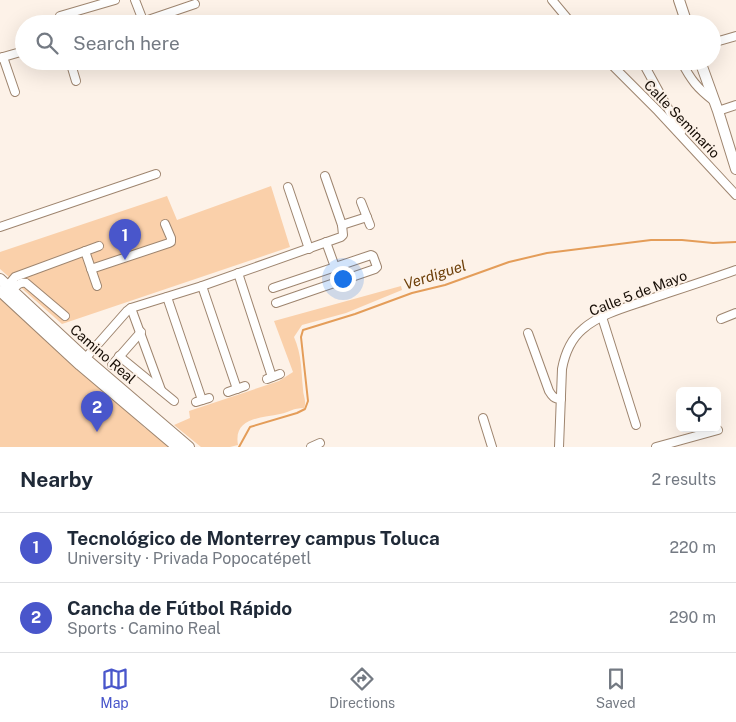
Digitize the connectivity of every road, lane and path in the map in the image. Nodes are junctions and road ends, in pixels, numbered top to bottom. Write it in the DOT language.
graph roads {
  1 [pos="115,0"];
  2 [pos="136,0"];
  3 [pos="552,0"];
  4 [pos="679,0"];
  5 [pos="195,4"];
  6 [pos="63,15"];
  7 [pos="141,15"];
  8 [pos="163,15"];
  9 [pos="564,15"];
  10 [pos="684,15"];
  11 [pos="736,36"];
  12 [pos="721,40"];
  13 [pos="15,54"];
  14 [pos="2,58"];
  15 [pos="73,70"];
  16 [pos="617,70"];
  17 [pos="647,70"];
  18 [pos="686,70"];
  19 [pos="703,70"];
  20 [pos="76,81"];
  21 [pos="15,92"];
  22 [pos="736,105"];
  23 [pos="716,106"];
  24 [pos="684,138"];
  25 [pos="736,169"];
  26 [pos="156,174"];
  27 [pos="325,176"];
  28 [pos="288,187"];
  29 [pos="736,194"];
  30 [pos="361,202"];
  31 [pos="367,217"];
  32 [pos="165,224"];
  33 [pos="342,225"];
  34 [pos="370,225"];
  35 [pos="0,227"];
  36 [pos="326,242"];
  37 [pos="99,246"];
  38 [pos="309,249"];
  39 [pos="85,251"];
  40 [pos="334,266"];
  41 [pos="91,269"];
  42 [pos="736,270"];
  43 [pos="238,273"];
  44 [pos="340,280"];
  45 [pos="97,286"];
  46 [pos="202,286"];
  47 [pos="5,289"];
  48 [pos="167,297"];
  49 [pos="285,299"];
  50 [pos="276,303"];
  51 [pos="131,308"];
  52 [pos="736,313"];
  53 [pos="65,316"];
  54 [pos="602,317"];
  55 [pos="722,318"];
  56 [pos="141,332"];
  57 [pos="528,333"];
  58 [pos="119,356"];
  59 [pos="83,362"];
  60 [pos="112,365"];
  61 [pos="273,376"];
  62 [pos="161,390"];
  63 [pos="228,392"];
  64 [pos="561,399"];
  65 [pos="203,400"];
  66 [pos="174,401"];
  67 [pos="483,418"];
  68 [pos="636,425"];
  69 [pos="711,432"];
  70 [pos="320,443"];
  71 [pos="177,447"];
  72 [pos="189,447"];
  73 [pos="311,447"];
  74 [pos="492,447"];
  75 [pos="559,447"];
  76 [pos="656,447"];
  1 -- 6 [label="street"];
  2 -- 7 [label="street"];
  3 -- 9 [label="street"];
  4 -- 10 [label="main road"];
  5 -- 8 [label="street"];
  11 -- 12 [label="street"];
  13 -- 14 [label="street"];
  14 -- 21 [label="street"];
  15 -- 20 [label="street"];
  16 -- 24 [label="street, Calle Seminario"];
  17 -- 24 [label="street"];
  18 -- 23 [label="street"];
  19 -- 23 [label="main road"];
  22 -- 23 [label="street"];
  23 -- 25 [label="main road"];
  24 -- 29 [label="street, Calle Seminario"];
  26 -- 35 [label="street"];
  27 -- 33 [label="street"];
  28 -- 38 [label="street"];
  30 -- 31 [label="street"];
  31 -- 33 [label="street"];
  31 -- 34 [label="street"];
  32 -- 41 [label="street"];
  33 -- 36 [label="street"];
  36 -- 38 [label="street"];
  36 -- 40 [label="street"];
  37 -- 39 [label="street"];
  38 -- 43 [label="street"];
  39 -- 41 [label="street"];
  39 -- 47 [label="street"];
  40 -- 44 [label="street"];
  40 -- 44 [label="street"];
  40 -- 49 [label="street"];
  41 -- 45 [label="street"];
  42 -- 54 [label="street, Calle 5 de Mayo"];
  43 -- 46 [label="street"];
  43 -- 61 [label="street"];
  44 -- 49 [label="street"];
  46 -- 48 [label="street"];
  46 -- 63 [label="street"];
  47 -- 53 [label="street"];
  47 -- 59 [label="main road, Camino Real"];
  48 -- 51 [label="street"];
  48 -- 65 [label="street"];
  49 -- 50 [label="street"];
  51 -- 56 [label="street"];
  51 -- 59 [label="street"];
  52 -- 55 [label="street"];
  54 -- 64 [label="street, Calle 5 de Mayo"];
  54 -- 68 [label="street"];
  56 -- 58 [label="street"];
  56 -- 62 [label="street"];
  57 -- 64 [label="street"];
  58 -- 60 [label="street"];
  58 -- 62 [label="street"];
  59 -- 71 [label="main road, Camino Real"];
  59 -- 72 [label="main road, Camino Real"];
  62 -- 66 [label="street"];
  64 -- 75 [label="street, Calle 5 de Mayo"];
  67 -- 74 [label="street"];
  69 -- 76 [label="street"];
  70 -- 73 [label="street"];
}
